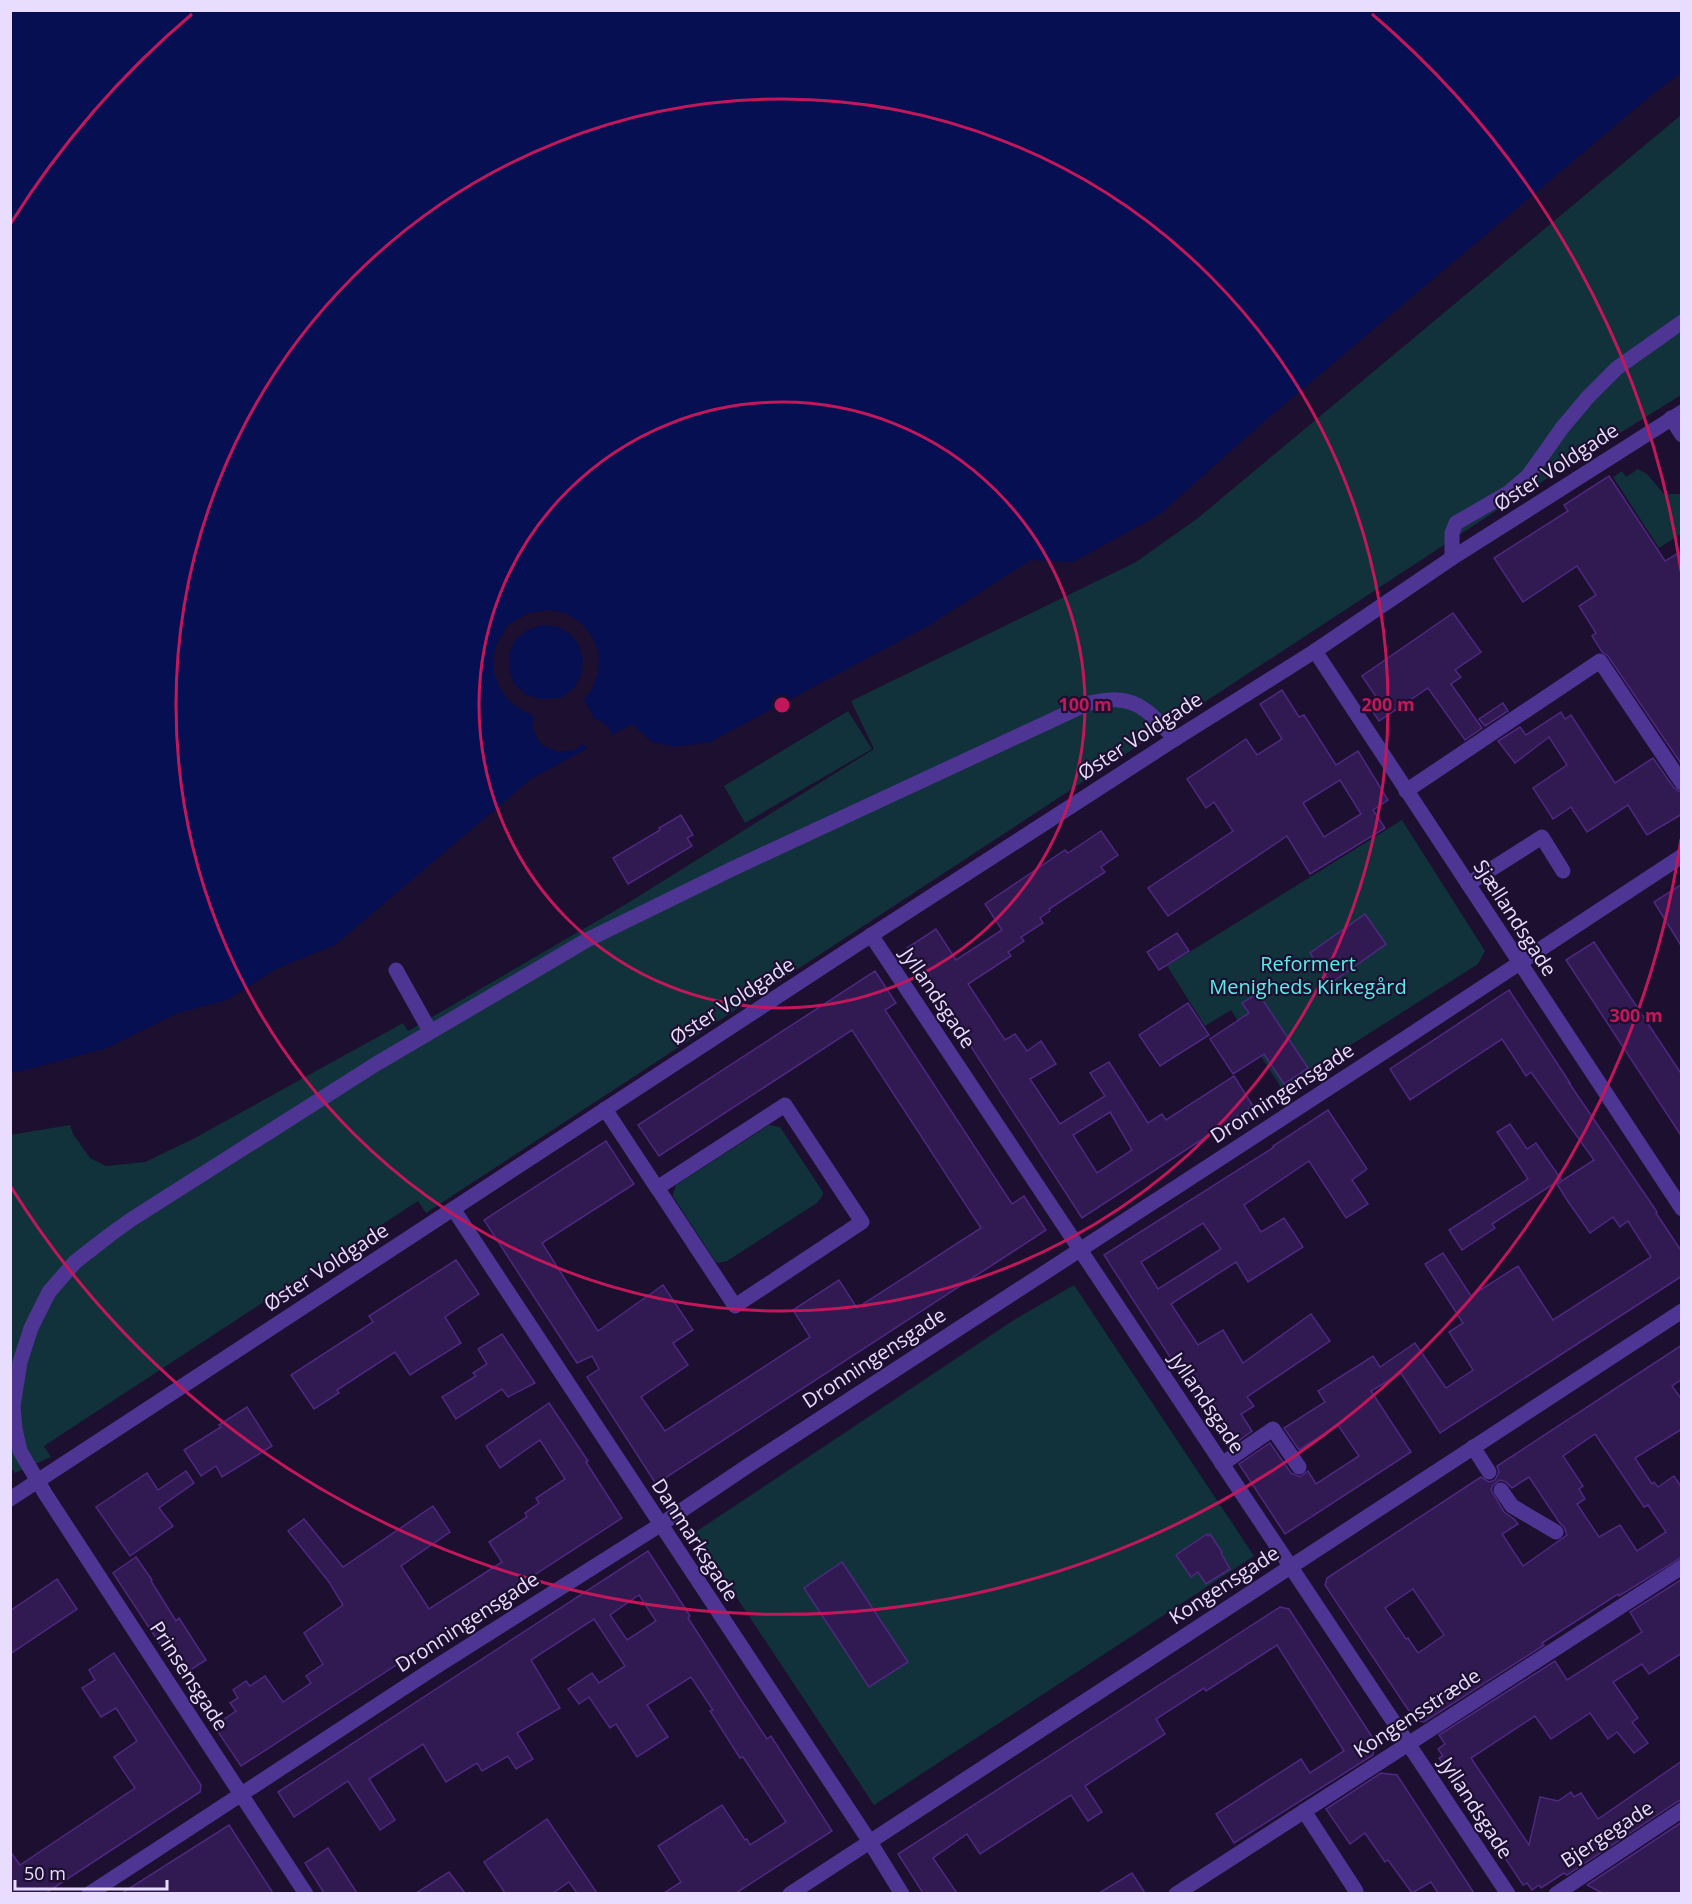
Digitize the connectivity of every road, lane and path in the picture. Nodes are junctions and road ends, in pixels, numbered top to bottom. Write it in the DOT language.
graph roads {
  1 [pos="1682,322"];
  2 [pos="1676,415"];
  3 [pos="1682,435"];
  4 [pos="1452,558"];
  5 [pos="1314,651"];
  6 [pos="1175,739"];
  7 [pos="1682,783"];
  8 [pos="1406,791"];
  9 [pos="1682,856"];
  10 [pos="1563,871"];
  11 [pos="1468,884"];
  12 [pos="871,935"];
  13 [pos="1519,962"];
  14 [pos="396,970"];
  15 [pos="430,1031"];
  16 [pos="605,1109"];
  17 [pos="657,1188"];
  18 [pos="1682,1209"];
  19 [pos="453,1210"];
  20 [pos="1080,1250"];
  21 [pos="1682,1311"];
  22 [pos="1473,1448"];
  23 [pos="1222,1464"];
  24 [pos="1299,1467"];
  25 [pos="1489,1472"];
  26 [pos="37,1481"];
  27 [pos="1501,1490"];
  28 [pos="10,1499"];
  29 [pos="660,1525"];
  30 [pos="1556,1532"];
  31 [pos="1291,1567"];
  32 [pos="1682,1567"];
  33 [pos="1408,1743"];
  34 [pos="241,1794"];
  35 [pos="1682,1810"];
  36 [pos="1304,1811"];
  37 [pos="870,1842"];
  38 [pos="1356,1891"];
  39 [pos="89,1893"];
  40 [pos="306,1893"];
  41 [pos="790,1893"];
  42 [pos="902,1893"];
  43 [pos="1176,1893"];
  44 [pos="1508,1893"];
  45 [pos="1556,1893"];
  1 -- 4 [label="street, Øster Voldgade"];
  2 -- 3 [label="street"];
  2 -- 4 [label="street, Øster Voldgade"];
  4 -- 5 [label="street, Øster Voldgade"];
  5 -- 6 [label="street, Øster Voldgade"];
  5 -- 8 [label="street, Sjællandsgade"];
  6 -- 12 [label="street, Øster Voldgade"];
  6 -- 15 [label="street"];
  7 -- 8 [label="street"];
  8 -- 11 [label="street, Sjællandsgade"];
  9 -- 13 [label="street, Dronningensgade"];
  10 -- 11 [label="street"];
  11 -- 13 [label="street, Sjællandsgade"];
  12 -- 16 [label="street, Øster Voldgade"];
  12 -- 20 [label="street, Jyllandsgade"];
  13 -- 18 [label="street, Sjællandsgade"];
  13 -- 20 [label="street, Dronningensgade"];
  14 -- 15 [label="street"];
  15 -- 26 [label="street"];
  16 -- 17 [label="street"];
  16 -- 19 [label="street, Øster Voldgade"];
  17 -- 17 [label="street"];
  19 -- 26 [label="street, Øster Voldgade"];
  19 -- 29 [label="street, Danmarksgade"];
  20 -- 23 [label="street, Jyllandsgade"];
  20 -- 29 [label="street, Dronningensgade"];
  21 -- 22 [label="street, Kongensgade"];
  22 -- 25 [label="street"];
  22 -- 31 [label="street, Kongensgade"];
  23 -- 24 [label="street"];
  23 -- 31 [label="street, Jyllandsgade"];
  26 -- 28 [label="street, Øster Voldgade"];
  26 -- 34 [label="street, Prinsensgade"];
  27 -- 30 [label="street"];
  29 -- 34 [label="street, Dronningensgade"];
  29 -- 37 [label="street, Danmarksgade"];
  31 -- 33 [label="street, Jyllandsgade"];
  31 -- 37 [label="street, Kongensgade"];
  32 -- 33 [label="street, Kongensstræde"];
  33 -- 36 [label="street, Kongensstræde"];
  33 -- 44 [label="street, Jyllandsgade"];
  34 -- 39 [label="street, Dronningensgade"];
  34 -- 40 [label="street, Prinsensgade"];
  35 -- 45 [label="street, Bjergegade"];
  36 -- 38 [label="street"];
  36 -- 43 [label="street, Kongensstræde"];
  37 -- 41 [label="street, Kongensgade"];
  37 -- 42 [label="street, Danmarksgade"];
}
